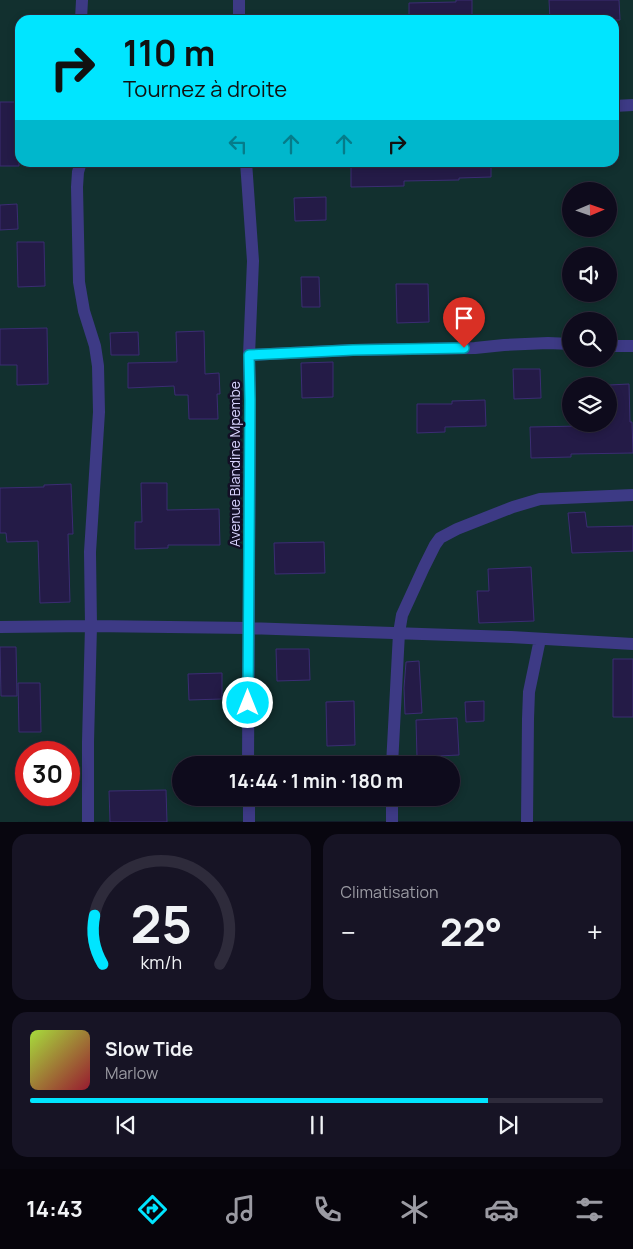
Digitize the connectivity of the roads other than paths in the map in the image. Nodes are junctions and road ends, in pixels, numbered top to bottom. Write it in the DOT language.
graph roads {
  1 [pos="82,0"];
  2 [pos="239,0"];
  3 [pos="81,15"];
  4 [pos="239,15"];
  5 [pos="633,105"];
  6 [pos="619,106"];
  7 [pos="80,167"];
  8 [pos="246,167"];
  9 [pos="562,344"];
  10 [pos="617,346"];
  11 [pos="633,346"];
  12 [pos="249,355"];
  13 [pos="633,495"];
  14 [pos="91,626"];
  15 [pos="0,627"];
  16 [pos="248,628"];
  17 [pos="399,633"];
  18 [pos="540,639"];
  19 [pos="633,644"];
  20 [pos="248,756"];
  21 [pos="392,756"];
  22 [pos="249,806"];
  23 [pos="392,806"];
  24 [pos="88,822"];
  25 [pos="249,822"];
  26 [pos="392,822"];
  27 [pos="527,822"];
  1 -- 3 [label="street"];
  2 -- 4 [label="street"];
  5 -- 6 [label="street"];
  7 -- 14 [label="street"];
  8 -- 12 [label="street, Avenue Blandine Mpembe"];
  9 -- 12 [label="street"];
  10 -- 11 [label="street"];
  12 -- 16 [label="street, Avenue Blandine Mpembe"];
  13 -- 17 [label="street"];
  14 -- 15 [label="street"];
  14 -- 16 [label="street"];
  14 -- 24 [label="street"];
  16 -- 17 [label="street"];
  16 -- 20 [label="street, Avenue Blandine Mpembe"];
  17 -- 18 [label="street"];
  17 -- 21 [label="street"];
  18 -- 19 [label="street"];
  18 -- 27 [label="street"];
  22 -- 25 [label="street"];
  23 -- 26 [label="street"];
}
